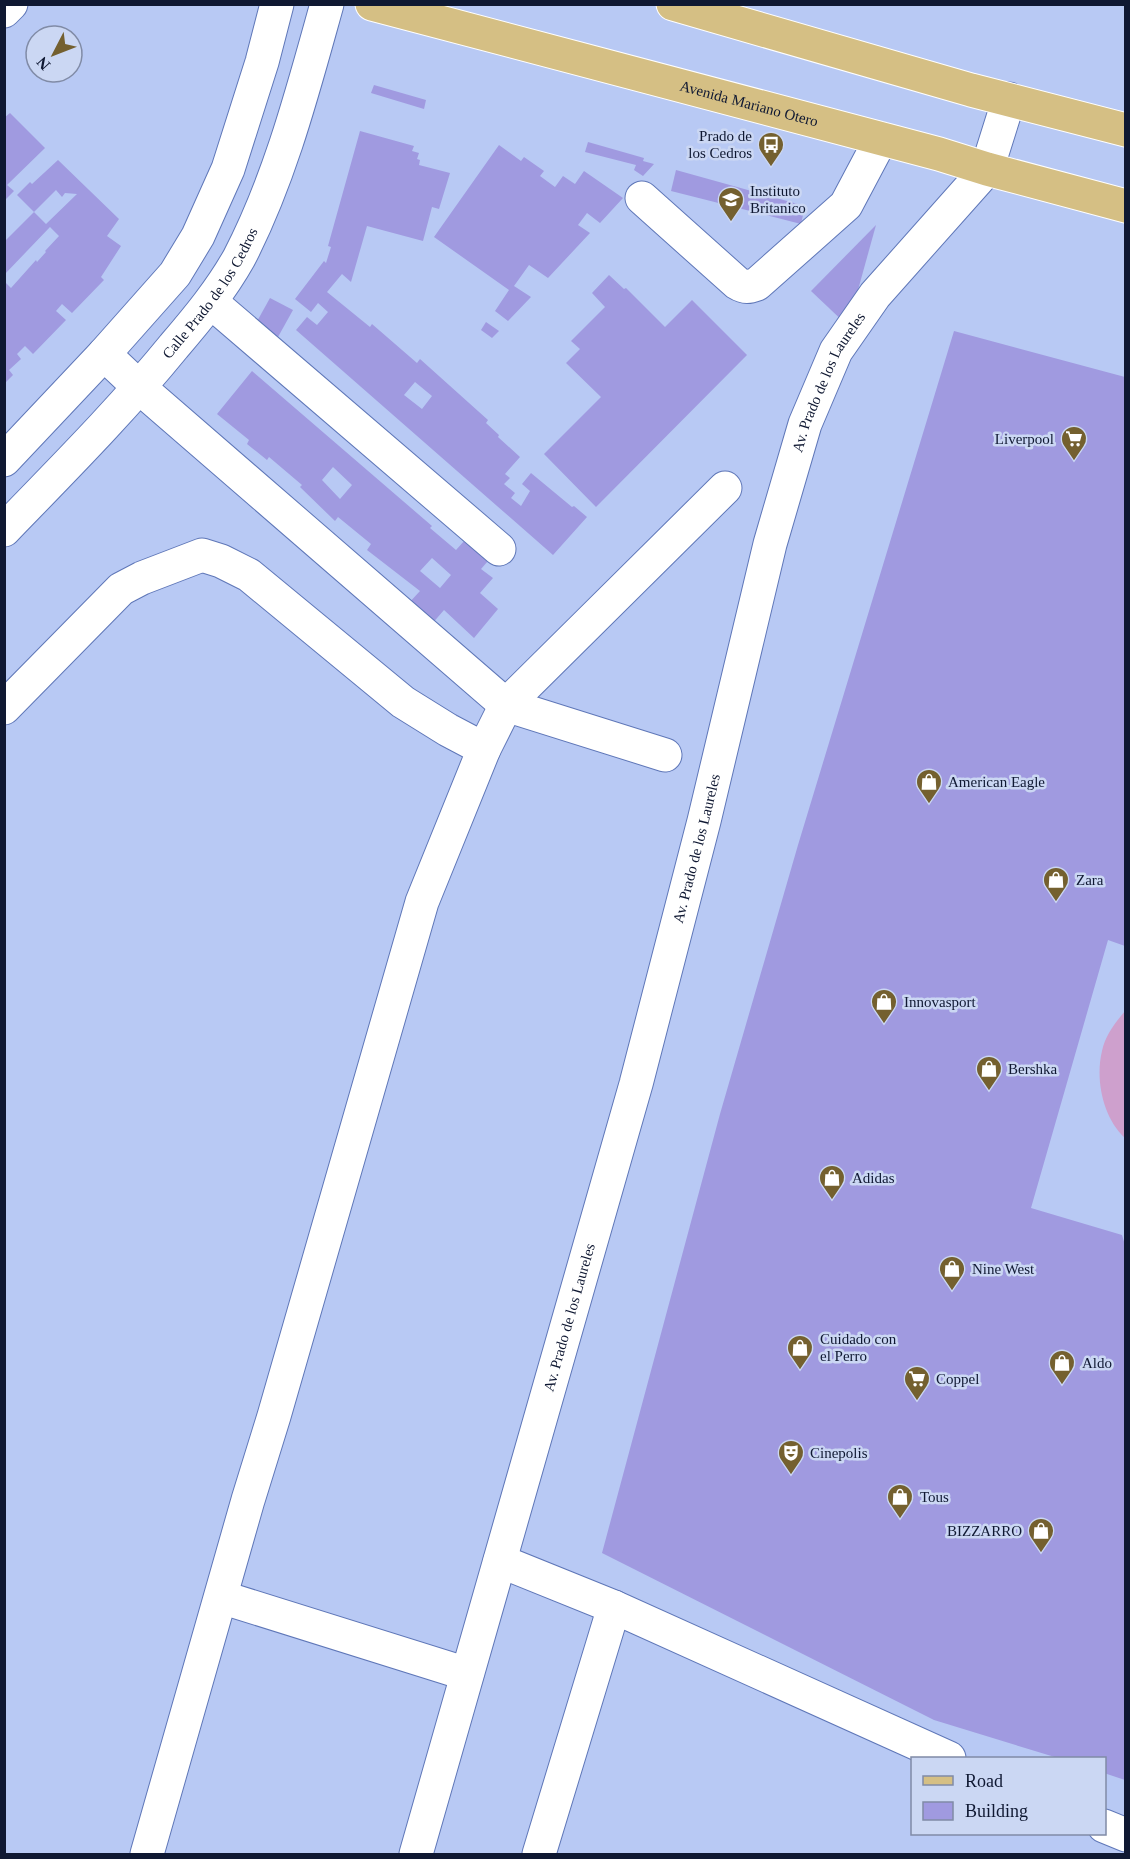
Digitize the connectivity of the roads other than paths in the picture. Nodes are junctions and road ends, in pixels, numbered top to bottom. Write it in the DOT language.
graph roads {
  1 [pos="11,4"];
  2 [pos="277,4"];
  3 [pos="327,4"];
  4 [pos="372,4"];
  5 [pos="673,4"];
  6 [pos="4,11"];
  7 [pos="1009,99"];
  8 [pos="1125,130"];
  9 [pos="881,139"];
  10 [pos="987,169"];
  11 [pos="642,198"];
  12 [pos="1125,206"];
  13 [pos="211,302"];
  14 [pos="104,354"];
  15 [pos="140,388"];
  16 [pos="4,460"];
  17 [pos="725,488"];
  18 [pos="4,530"];
  19 [pos="499,549"];
  20 [pos="506,705"];
  21 [pos="4,708"];
  22 [pos="484,749"];
  23 [pos="665,755"];
  24 [pos="498,1568"];
  25 [pos="221,1598"];
  26 [pos="614,1607"];
  27 [pos="466,1674"];
  28 [pos="947,1757"];
  29 [pos="1106,1827"];
  30 [pos="1125,1835"];
  31 [pos="147,1854"];
  32 [pos="416,1854"];
  33 [pos="539,1854"];
  1 -- 6 [label="street"];
  2 -- 14 [label="street"];
  3 -- 13 [label="street, Calle Prado de los Cedros"];
  4 -- 9 [label="main road, Avenida Mariano Otero"];
  5 -- 7 [label="main road"];
  7 -- 8 [label="main road"];
  7 -- 10 [label="street"];
  9 -- 10 [label="main road, Avenida Mariano Otero"];
  9 -- 11 [label="street"];
  10 -- 12 [label="main road, Avenida Mariano Otero"];
  10 -- 24 [label="street, Av. Prado de los Laureles"];
  13 -- 15 [label="street, Calle Prado de los Cedros"];
  13 -- 19 [label="street"];
  14 -- 15 [label="street"];
  14 -- 16 [label="street"];
  15 -- 18 [label="street, Calle Prado de los Cedros"];
  15 -- 20 [label="street"];
  17 -- 20 [label="street"];
  20 -- 22 [label="street"];
  20 -- 23 [label="street"];
  21 -- 22 [label="street"];
  22 -- 25 [label="street"];
  24 -- 26 [label="street"];
  24 -- 27 [label="street, Av. Prado de los Laureles"];
  25 -- 27 [label="street"];
  25 -- 31 [label="street"];
  26 -- 28 [label="street"];
  26 -- 33 [label="street"];
  27 -- 32 [label="street, Av. Prado de los Laureles"];
  29 -- 30 [label="street"];
}
